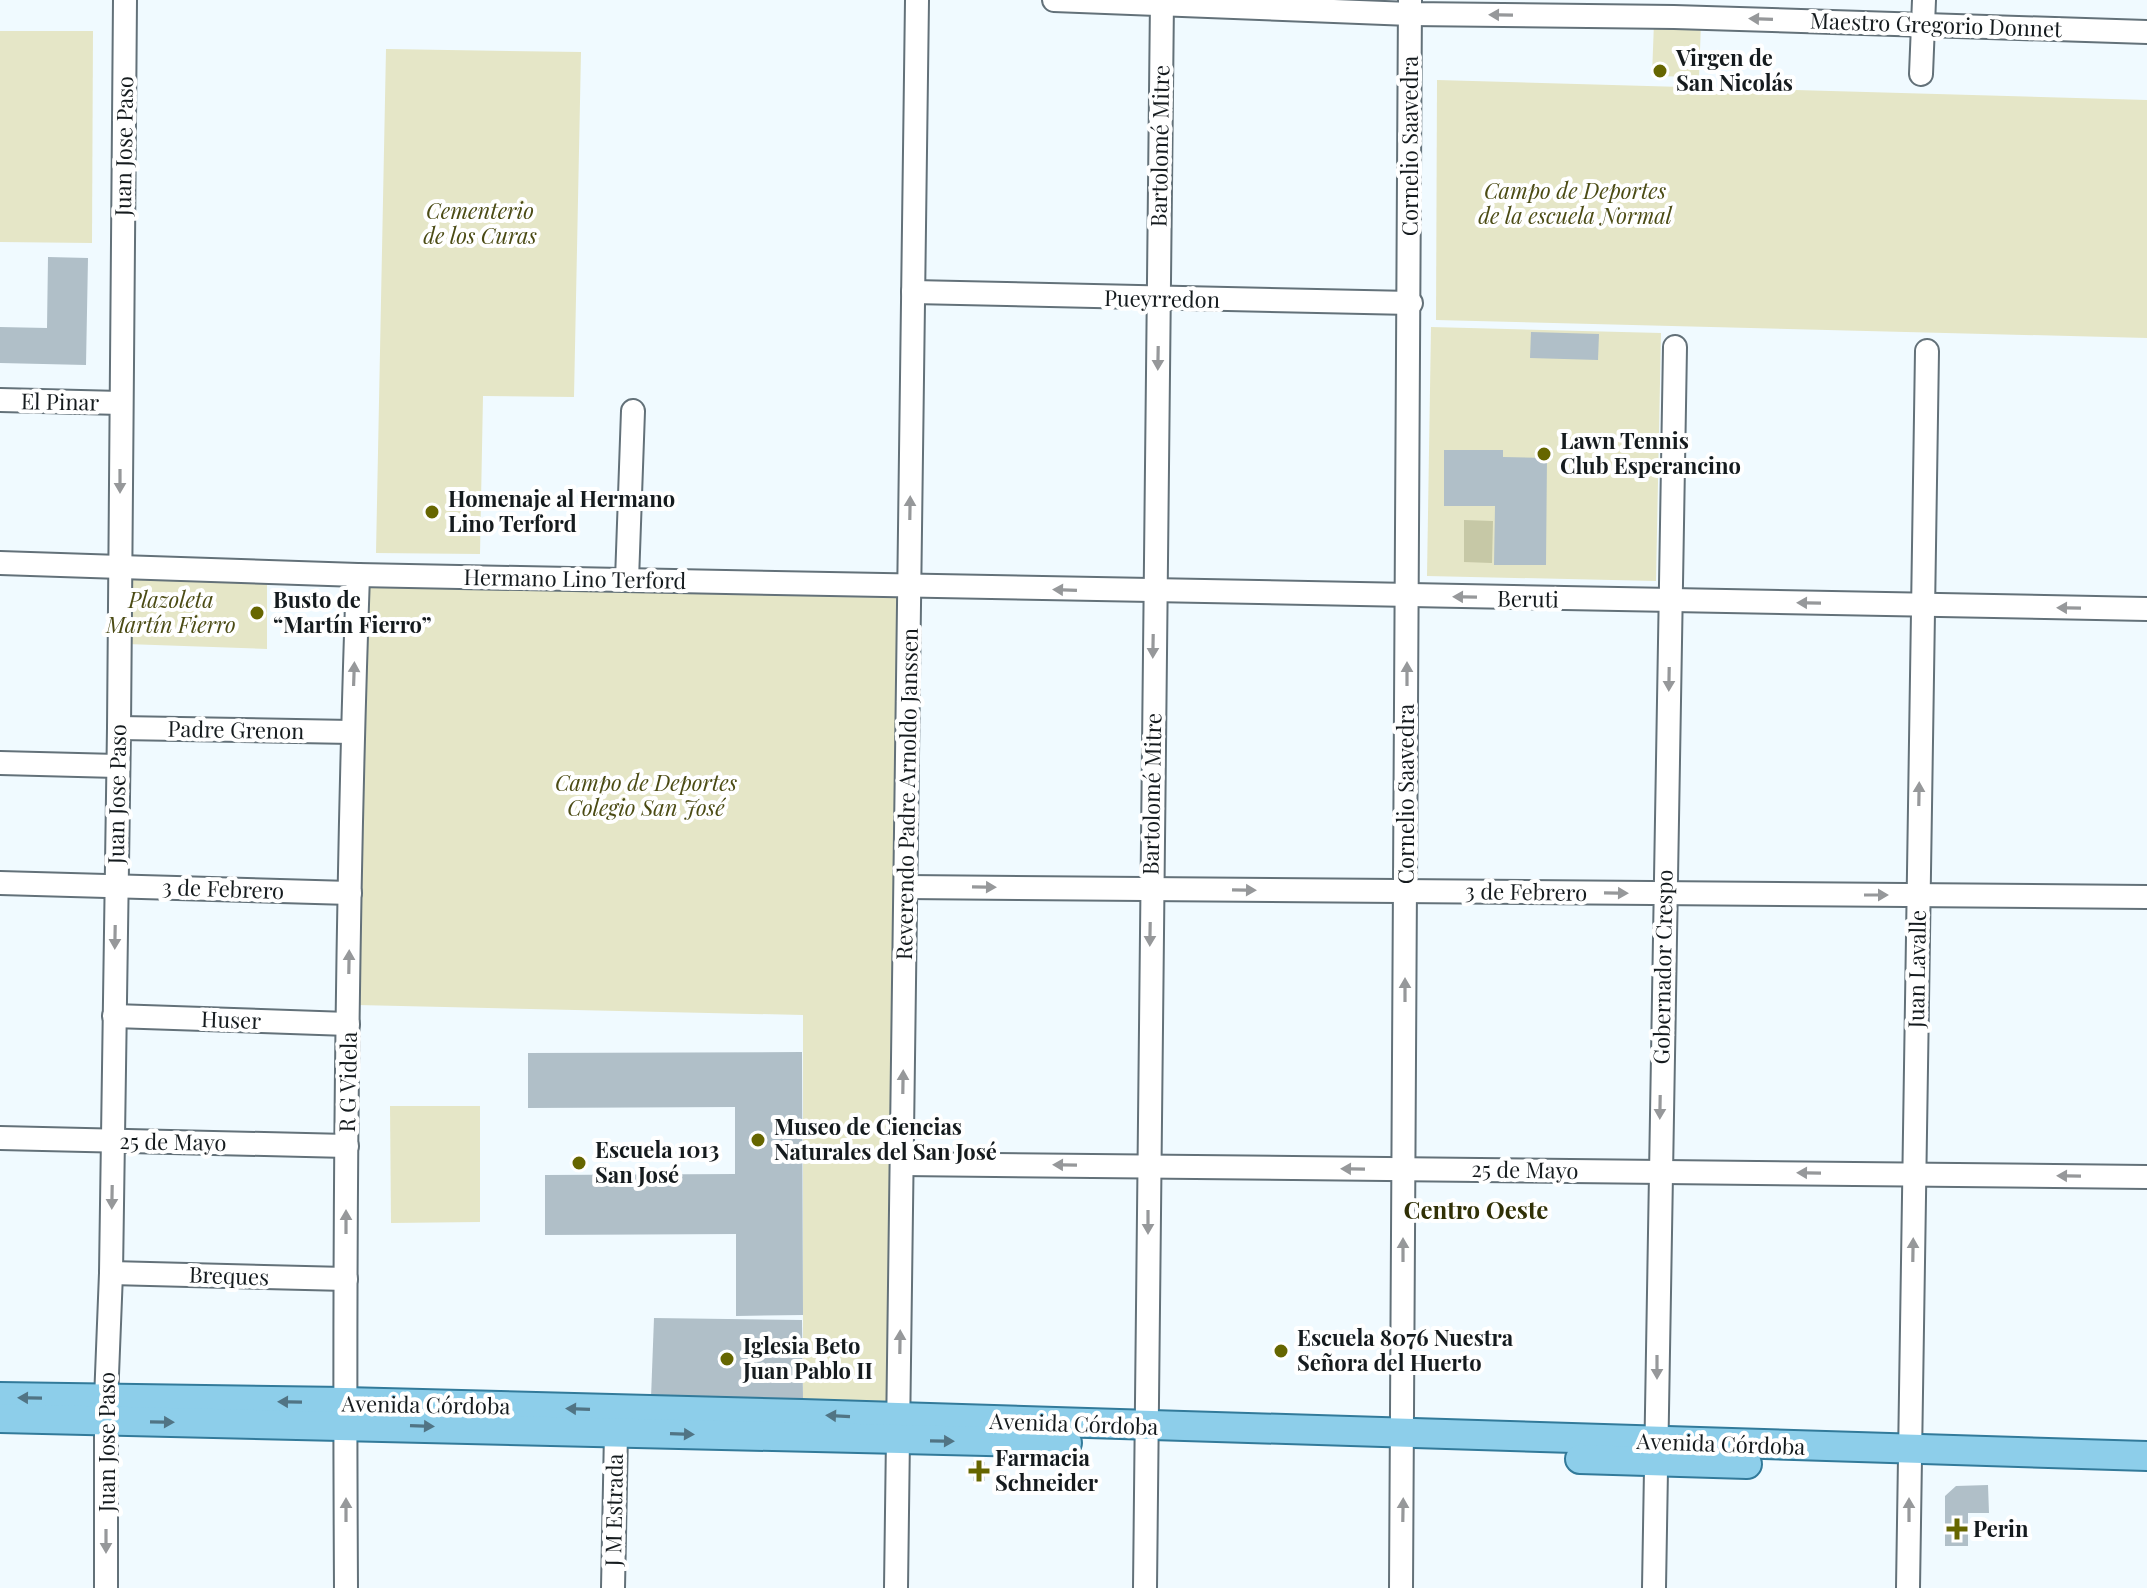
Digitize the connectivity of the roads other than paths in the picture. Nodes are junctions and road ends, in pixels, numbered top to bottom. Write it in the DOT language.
graph roads {
  1 [pos="125,0"];
  2 [pos="917,0"];
  3 [pos="1054,0"];
  4 [pos="1924,0"];
  5 [pos="1162,3"];
  6 [pos="1410,7"];
  7 [pos="1674,8"];
  8 [pos="1923,24"];
  9 [pos="2147,32"];
  10 [pos="1921,74"];
  11 [pos="913,292"];
  12 [pos="1159,299"];
  13 [pos="1411,303"];
  14 [pos="1675,347"];
  15 [pos="1927,351"];
  16 [pos="0,400"];
  17 [pos="121,403"];
  18 [pos="633,411"];
  19 [pos="0,563"];
  20 [pos="119,567"];
  21 [pos="358,575"];
  22 [pos="627,580"];
  23 [pos="910,586"];
  24 [pos="1154,592"];
  25 [pos="1408,597"];
  26 [pos="1670,601"];
  27 [pos="1922,605"];
  28 [pos="2147,609"];
  29 [pos="119,728"];
  30 [pos="352,732"];
  31 [pos="0,763"];
  32 [pos="117,766"];
  33 [pos="0,883"];
  34 [pos="115,886"];
  35 [pos="906,887"];
  36 [pos="1151,889"];
  37 [pos="1406,891"];
  38 [pos="350,893"];
  39 [pos="1664,893"];
  40 [pos="1918,896"];
  41 [pos="2147,897"];
  42 [pos="114,1016"];
  43 [pos="348,1024"];
  44 [pos="0,1138"];
  45 [pos="113,1141"];
  46 [pos="347,1146"];
  47 [pos="902,1164"];
  48 [pos="1148,1166"];
  49 [pos="1403,1169"];
  50 [pos="1659,1172"];
  51 [pos="1914,1175"];
  52 [pos="2147,1177"];
  53 [pos="111,1273"];
  54 [pos="346,1279"];
  55 [pos="0,1397"];
  56 [pos="106,1410"];
  57 [pos="345,1413"];
  58 [pos="0,1418"];
  59 [pos="898,1429"];
  60 [pos="616,1432"];
  61 [pos="1148,1435"];
  62 [pos="1403,1444"];
  63 [pos="1656,1452"];
  64 [pos="2147,1456"];
  65 [pos="1909,1459"];
  66 [pos="2147,1475"];
  67 [pos="106,1588"];
  68 [pos="346,1588"];
  69 [pos="613,1588"];
  70 [pos="896,1588"];
  71 [pos="1145,1588"];
  72 [pos="1401,1588"];
  73 [pos="1654,1588"];
  74 [pos="1908,1588"];
  1 -- 17 [label="street, Juan Jose Paso"];
  2 -- 11 [label="street, Reverendo Padre Arnoldo Janssen"];
  3 -- 5 [label="street, Maestro Gregorio Donnet"];
  4 -- 8 [label="street"];
  5 -- 6 [label="street, Maestro Gregorio Donnet"];
  5 -- 12 [label="street, Bartolomé Mitre"];
  7 -- 6 [label="street, Maestro Gregorio Donnet, one-way"];
  6 -- 13 [label="street, Cornelio Saavedra"];
  8 -- 7 [label="street, Maestro Gregorio Donnet, one-way"];
  8 -- 9 [label="street, Maestro Gregorio Donnet"];
  8 -- 10 [label="street"];
  11 -- 12 [label="street, Pueyrredon"];
  23 -- 11 [label="street, Reverendo Padre Arnoldo Janssen, one-way"];
  12 -- 13 [label="street, Pueyrredon"];
  12 -- 24 [label="street, Bartolomé Mitre, one-way"];
  13 -- 25 [label="street, Cornelio Saavedra"];
  14 -- 26 [label="street, Gobernador Crespo"];
  15 -- 27 [label="street, Juan Lavalle"];
  16 -- 17 [label="street, El Pinar"];
  17 -- 20 [label="street, Juan Jose Paso, one-way"];
  18 -- 22 [label="street"];
  19 -- 20 [label="street, Hermano Lino Terford"];
  20 -- 21 [label="street, Hermano Lino Terford"];
  20 -- 29 [label="street, Juan Jose Paso"];
  21 -- 22 [label="street, Hermano Lino Terford"];
  30 -- 21 [label="street, R G Videla, one-way"];
  22 -- 23 [label="street, Hermano Lino Terford"];
  24 -- 23 [label="street, Beruti, one-way"];
  23 -- 35 [label="street, Reverendo Padre Arnoldo Janssen"];
  24 -- 25 [label="street, Beruti"];
  24 -- 36 [label="street, Bartolomé Mitre, one-way"];
  26 -- 25 [label="street, Beruti, one-way"];
  37 -- 25 [label="street, Cornelio Saavedra, one-way"];
  27 -- 26 [label="street, Beruti, one-way"];
  26 -- 39 [label="street, Gobernador Crespo, one-way"];
  28 -- 27 [label="street, Beruti, one-way"];
  40 -- 27 [label="street, Juan Lavalle, one-way"];
  29 -- 30 [label="street, Padre Grenon"];
  29 -- 32 [label="street, Juan Jose Paso"];
  30 -- 38 [label="street, R G Videla"];
  31 -- 32 [label="street"];
  32 -- 34 [label="street, Juan Jose Paso"];
  33 -- 34 [label="street, 3 de Febrero"];
  34 -- 38 [label="street, 3 de Febrero"];
  34 -- 42 [label="street, Juan Jose Paso, one-way"];
  35 -- 36 [label="street, 3 de Febrero, one-way"];
  47 -- 35 [label="street, Reverendo Padre Arnoldo Janssen, one-way"];
  36 -- 37 [label="street, 3 de Febrero, one-way"];
  36 -- 48 [label="street, Bartolomé Mitre, one-way"];
  37 -- 39 [label="street, 3 de Febrero, one-way"];
  49 -- 37 [label="street, Cornelio Saavedra, one-way"];
  43 -- 38 [label="street, R G Videla, one-way"];
  39 -- 40 [label="street, 3 de Febrero, one-way"];
  39 -- 50 [label="street, Gobernador Crespo, one-way"];
  40 -- 41 [label="street, 3 de Febrero"];
  40 -- 51 [label="street, Juan Lavalle"];
  42 -- 43 [label="street, Huser"];
  42 -- 45 [label="street, Juan Jose Paso"];
  43 -- 46 [label="street, R G Videla"];
  44 -- 45 [label="street, 25 de Mayo"];
  45 -- 46 [label="street, 25 de Mayo"];
  45 -- 53 [label="street, Juan Jose Paso, one-way"];
  54 -- 46 [label="street, R G Videla, one-way"];
  48 -- 47 [label="street, 25 de Mayo, one-way"];
  59 -- 47 [label="street, Reverendo Padre Arnoldo Janssen, one-way"];
  49 -- 48 [label="street, 25 de Mayo, one-way"];
  48 -- 61 [label="street, Bartolomé Mitre, one-way"];
  49 -- 50 [label="street, 25 de Mayo"];
  62 -- 49 [label="street, Cornelio Saavedra, one-way"];
  51 -- 50 [label="street, 25 de Mayo, one-way"];
  50 -- 63 [label="street, Gobernador Crespo, one-way"];
  52 -- 51 [label="street, 25 de Mayo, one-way"];
  65 -- 51 [label="street, Juan Lavalle, one-way"];
  53 -- 54 [label="street, Breques"];
  53 -- 56 [label="street, Juan Jose Paso"];
  54 -- 57 [label="street, R G Videla"];
  56 -- 55 [label="main road, Avenida Córdoba, one-way"];
  56 -- 57 [label="main road, Avenida Córdoba"];
  56 -- 58 [label="main road, Avenida Córdoba"];
  56 -- 67 [label="street, Juan Jose Paso, one-way"];
  59 -- 57 [label="main road, Avenida Córdoba, one-way"];
  57 -- 60 [label="main road, Avenida Córdoba, one-way"];
  68 -- 57 [label="street, R G Videla, one-way"];
  60 -- 59 [label="main road, Avenida Córdoba, one-way"];
  59 -- 61 [label="main road, Avenida Córdoba"];
  59 -- 70 [label="street, Reverendo Padre Arnoldo Janssen"];
  60 -- 69 [label="street, J M Estrada"];
  61 -- 62 [label="main road, Avenida Córdoba"];
  61 -- 71 [label="street, Bartolomé Mitre"];
  62 -- 63 [label="main road, Avenida Córdoba"];
  72 -- 62 [label="street, Cornelio Saavedra, one-way"];
  63 -- 65 [label="main road, Avenida Córdoba"];
  63 -- 73 [label="street, Gobernador Crespo"];
  64 -- 65 [label="main road, Avenida Córdoba"];
  65 -- 66 [label="main road, Avenida Córdoba"];
  74 -- 65 [label="street, Juan Lavalle, one-way"];
}
